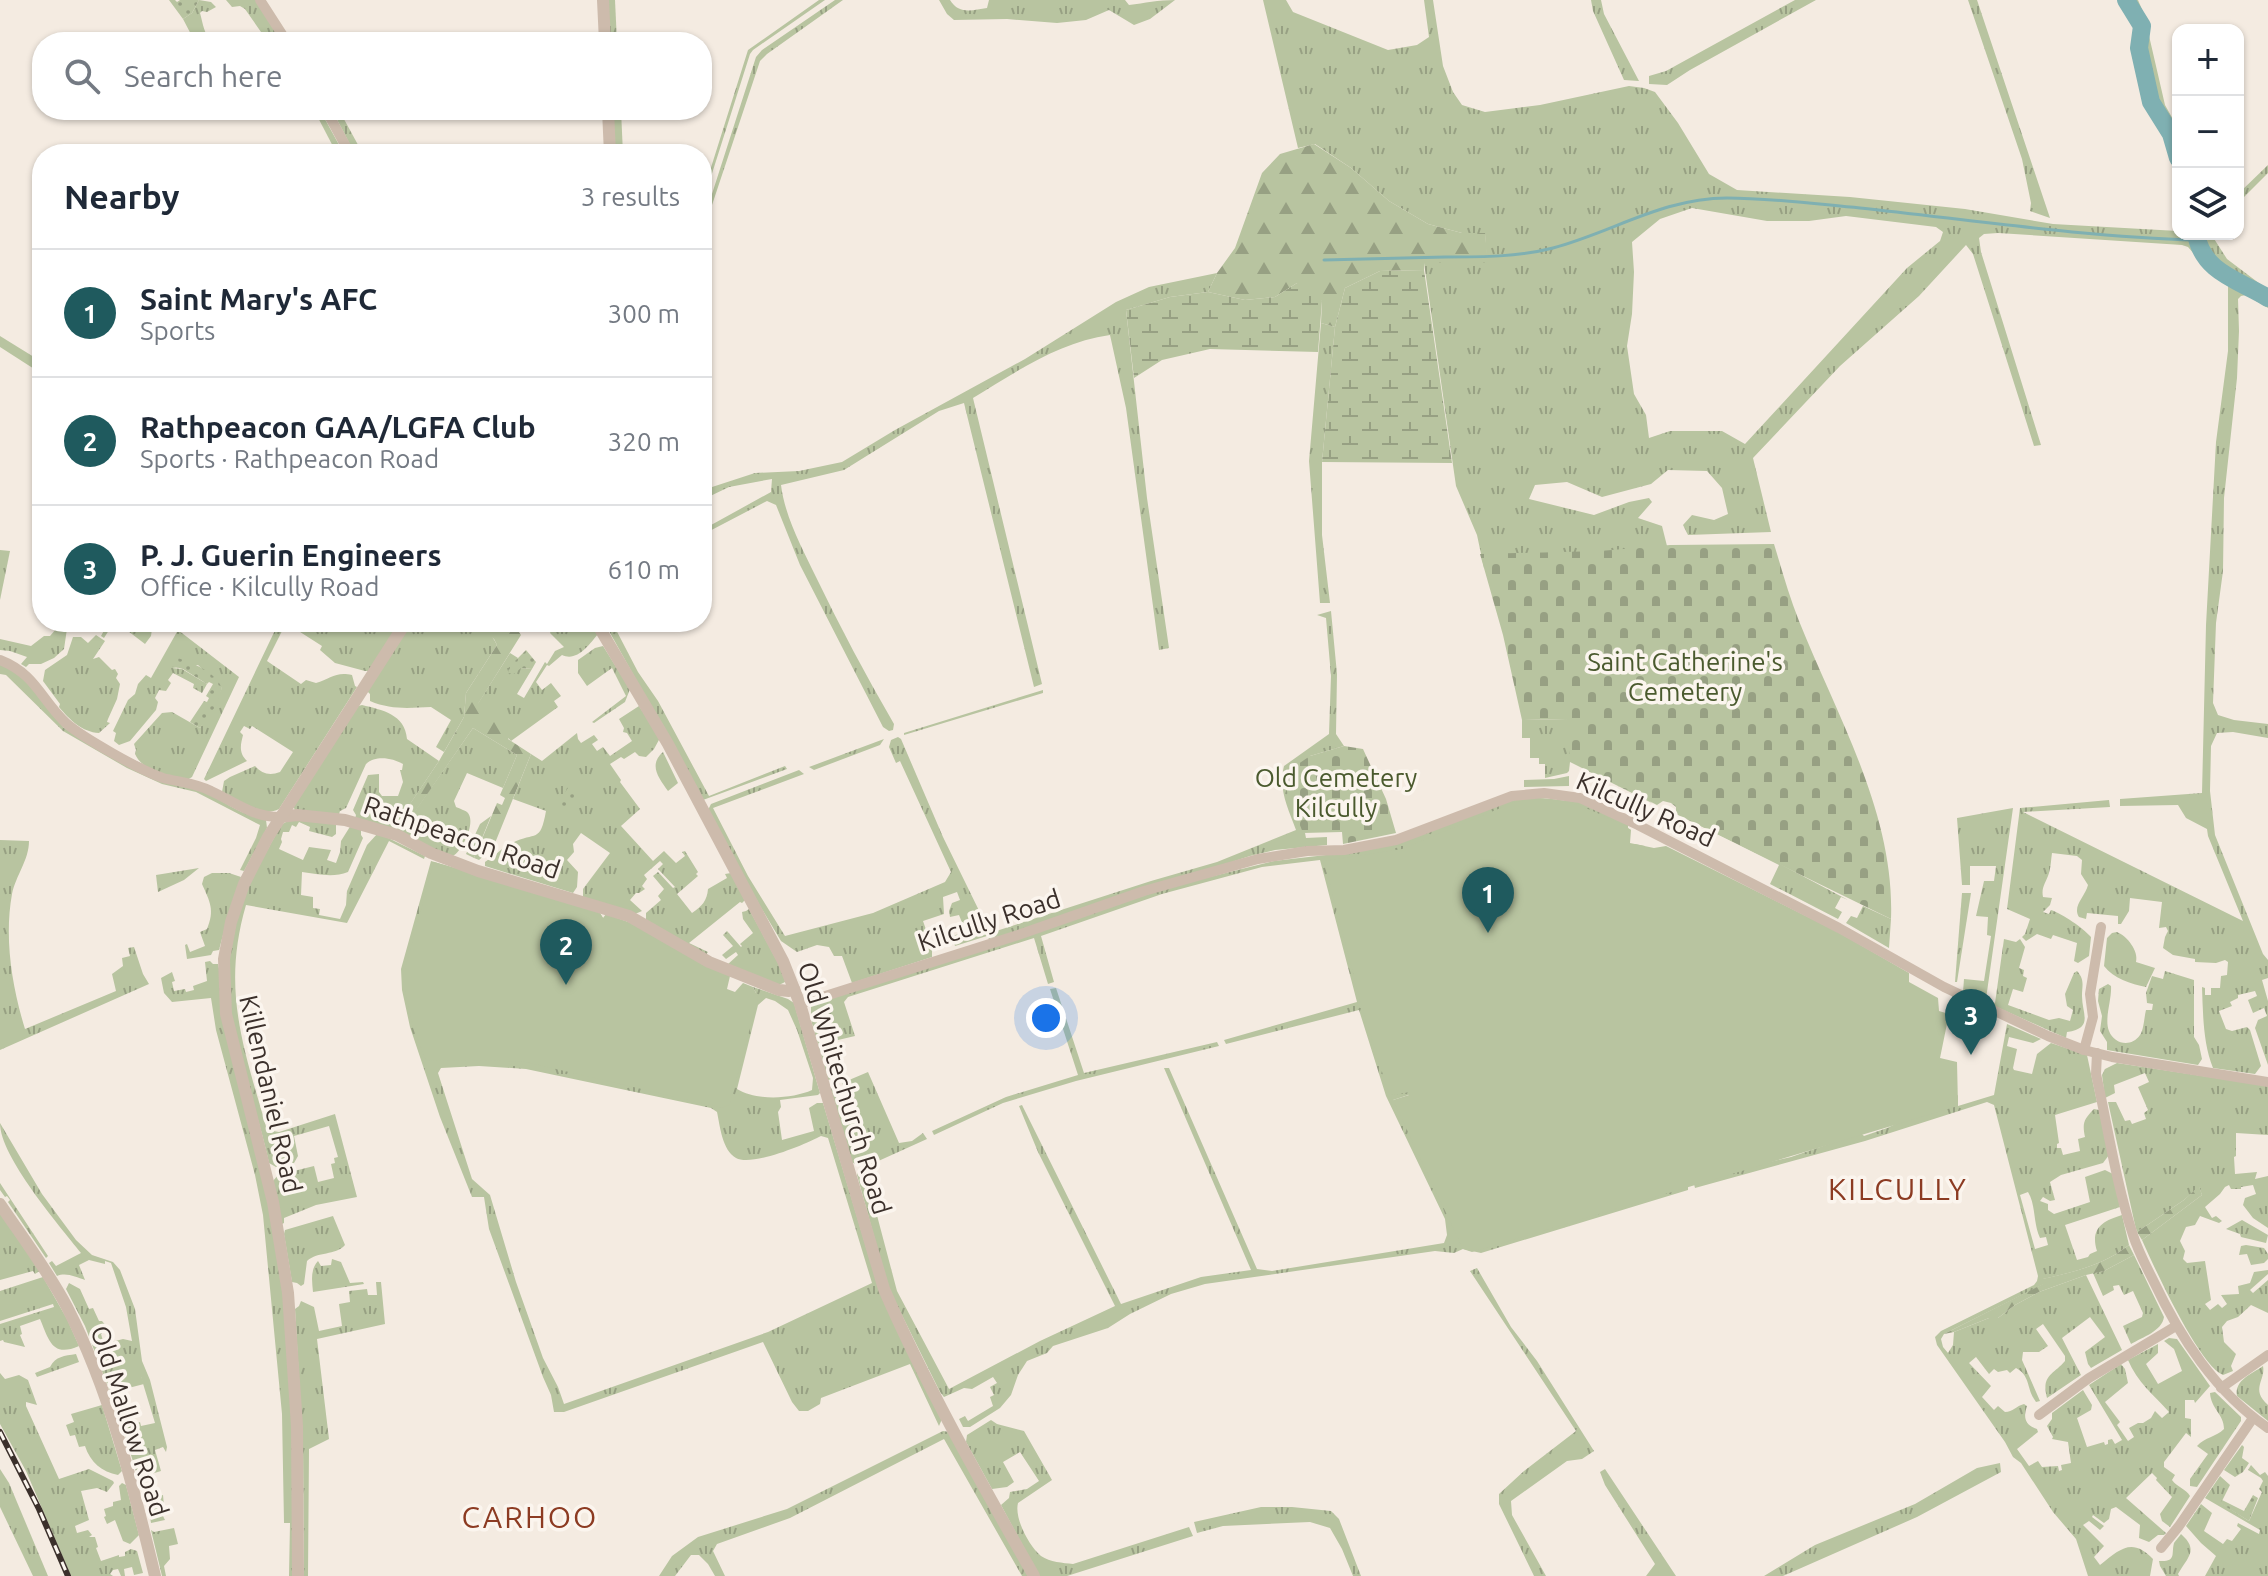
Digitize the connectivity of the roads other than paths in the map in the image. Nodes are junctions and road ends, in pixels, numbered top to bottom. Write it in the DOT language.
graph roads {
  1 [pos="260,0"];
  2 [pos="603,0"];
  3 [pos="281,32"];
  4 [pos="605,32"];
  5 [pos="331,120"];
  6 [pos="608,120"];
  7 [pos="345,144"];
  8 [pos="610,144"];
  9 [pos="400,632"];
  10 [pos="602,632"];
  11 [pos="0,660"];
  12 [pos="280,817"];
  13 [pos="2101,927"];
  14 [pos="794,989"];
  15 [pos="800,1004"];
  16 [pos="2084,1050"];
  17 [pos="2097,1053"];
  18 [pos="2268,1082"];
  19 [pos="0,1204"];
  20 [pos="2176,1326"];
  21 [pos="2268,1355"];
  22 [pos="2221,1388"];
  23 [pos="2039,1415"];
  24 [pos="2253,1418"];
  25 [pos="2268,1428"];
  26 [pos="2161,1548"];
  27 [pos="155,1576"];
  28 [pos="298,1576"];
  29 [pos="1034,1576"];
  1 -- 3 [label="street"];
  2 -- 4 [label="street"];
  5 -- 7 [label="street"];
  6 -- 8 [label="street"];
  9 -- 12 [label="street, Killendaniel Road"];
  10 -- 14 [label="street, Old Whitechurch Road"];
  11 -- 12 [label="street, Rathpeacon Road"];
  12 -- 14 [label="street, Rathpeacon Road"];
  12 -- 28 [label="street, Killendaniel Road"];
  13 -- 16 [label="street"];
  14 -- 15 [label="street, Old Whitechurch Road"];
  15 -- 16 [label="street, Kilcully Road"];
  15 -- 29 [label="street, Old Whitechurch Road"];
  16 -- 17 [label="street, Kilcully Road"];
  17 -- 18 [label="street, Kilcully Road"];
  17 -- 20 [label="street"];
  19 -- 27 [label="street, Old Mallow Road"];
  20 -- 22 [label="street"];
  20 -- 23 [label="street"];
  21 -- 22 [label="street"];
  22 -- 24 [label="street"];
  24 -- 25 [label="street"];
  24 -- 26 [label="street"];
}
